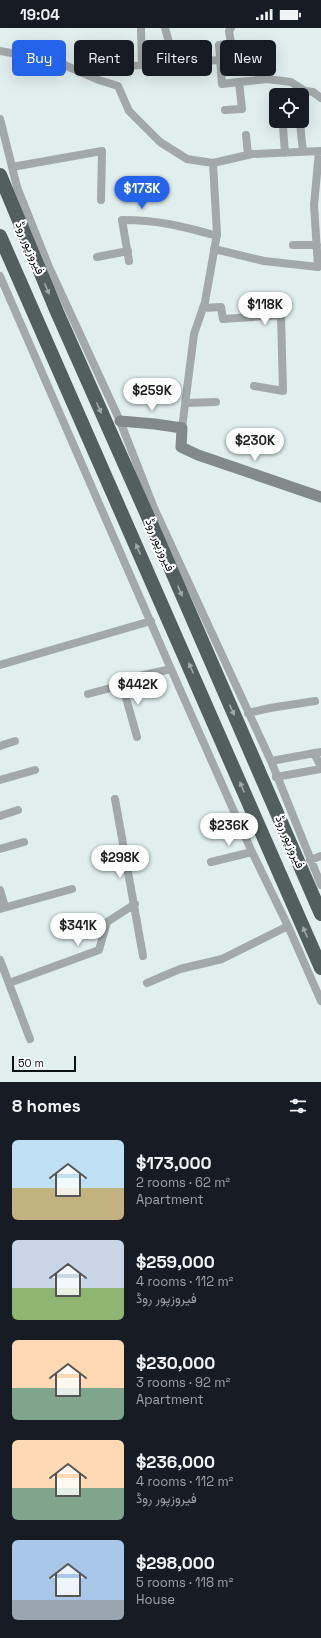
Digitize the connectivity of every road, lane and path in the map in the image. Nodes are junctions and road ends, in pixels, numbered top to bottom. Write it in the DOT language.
graph roads {
  1 [pos="141,28"];
  2 [pos="165,28"];
  3 [pos="231,28"];
  4 [pos="168,40"];
  5 [pos="230,40"];
  6 [pos="220,45"];
  7 [pos="142,50"];
  8 [pos="0,51"];
  9 [pos="212,60"];
  10 [pos="220,60"];
  11 [pos="134,65"];
  12 [pos="142,65"];
  13 [pos="221,76"];
  14 [pos="259,76"];
  15 [pos="259,80"];
  16 [pos="239,82"];
  17 [pos="321,98"];
  18 [pos="225,110"];
  19 [pos="0,119"];
  20 [pos="283,128"];
  21 [pos="301,128"];
  22 [pos="246,135"];
  23 [pos="303,152"];
  24 [pos="320,152"];
  25 [pos="285,153"];
  26 [pos="248,155"];
  27 [pos="213,163"];
  28 [pos="12,167"];
  29 [pos="0,175"];
  30 [pos="101,200"];
  31 [pos="0,236"];
  32 [pos="217,236"];
  33 [pos="294,245"];
  34 [pos="317,245"];
  35 [pos="214,249"];
  36 [pos="128,250"];
  37 [pos="97,257"];
  38 [pos="130,261"];
  39 [pos="0,276"];
  40 [pos="203,308"];
  41 [pos="62,310"];
  42 [pos="254,386"];
  43 [pos="216,402"];
  44 [pos="186,403"];
  45 [pos="120,420"];
  46 [pos="182,428"];
  47 [pos="321,497"];
  48 [pos="151,621"];
  49 [pos="0,665"];
  50 [pos="171,669"];
  51 [pos="224,675"];
  52 [pos="122,685"];
  53 [pos="88,694"];
  54 [pos="315,702"];
  55 [pos="248,713"];
  56 [pos="137,737"];
  57 [pos="15,741"];
  58 [pos="0,746"];
  59 [pos="317,752"];
  60 [pos="271,761"];
  61 [pos="321,768"];
  62 [pos="35,770"];
  63 [pos="276,777"];
  64 [pos="0,780"];
  65 [pos="115,799"];
  66 [pos="18,810"];
  67 [pos="0,816"];
  68 [pos="24,842"];
  69 [pos="0,849"];
  70 [pos="252,852"];
  71 [pos="321,856"];
  72 [pos="310,860"];
  73 [pos="211,862"];
  74 [pos="321,885"];
  75 [pos="72,889"];
  76 [pos="0,890"];
  77 [pos="315,900"];
  78 [pos="135,904"];
  79 [pos="3,908"];
  80 [pos="295,908"];
  81 [pos="321,914"];
  82 [pos="288,926"];
  83 [pos="143,956"];
  84 [pos="0,960"];
  85 [pos="317,969"];
  86 [pos="9,983"];
  87 [pos="146,983"];
  88 [pos="321,1001"];
  89 [pos="30,1039"];
  1 -- 7 [label="street"];
  2 -- 4 [label="street"];
  3 -- 5 [label="street"];
  6 -- 10 [label="street"];
  8 -- 27 [label="street"];
  9 -- 10 [label="street"];
  11 -- 12 [label="street"];
  13 -- 16 [label="street"];
  14 -- 15 [label="street"];
  15 -- 16 [label="street"];
  15 -- 17 [label="street"];
  16 -- 18 [label="street"];
  19 -- 28 [label="street"];
  20 -- 25 [label="street"];
  21 -- 23 [label="street"];
  22 -- 26 [label="street"];
  23 -- 24 [label="street"];
  23 -- 25 [label="street"];
  24 -- 34 [label="street"];
  25 -- 26 [label="street"];
  26 -- 27 [label="street"];
  27 -- 32 [label="street"];
  28 -- 30 [label="street"];
  28 -- 41 [label="street"];
  29 -- 41 [label="highway, فیروزپور روڈ, one-way"];
  80 -- 31 [label="highway, فیروزپور روڈ, one-way"];
  32 -- 35 [label="street"];
  32 -- 36 [label="street"];
  33 -- 34 [label="street"];
  34 -- 35 [label="street"];
  35 -- 40 [label="street"];
  36 -- 37 [label="street"];
  36 -- 38 [label="street"];
  39 -- 48 [label="street"];
  40 -- 42 [label="street"];
  40 -- 44 [label="street"];
  41 -- 45 [label="street"];
  41 -- 51 [label="highway, فیروزپور روڈ, one-way"];
  43 -- 44 [label="street"];
  44 -- 46 [label="street"];
  45 -- 46 [label="street"];
  45 -- 51 [label="street"];
  46 -- 47 [label="street"];
  48 -- 49 [label="street"];
  48 -- 50 [label="street"];
  50 -- 52 [label="street"];
  50 -- 70 [label="street"];
  51 -- 55 [label="street"];
  51 -- 77 [label="highway, فیروزپور روڈ, one-way"];
  52 -- 53 [label="street"];
  52 -- 56 [label="street"];
  54 -- 55 [label="street"];
  55 -- 60 [label="street"];
  57 -- 58 [label="street"];
  59 -- 60 [label="street"];
  59 -- 61 [label="street"];
  60 -- 63 [label="street"];
  61 -- 63 [label="street"];
  62 -- 64 [label="street"];
  63 -- 72 [label="street"];
  65 -- 78 [label="street"];
  66 -- 67 [label="street"];
  68 -- 69 [label="street"];
  70 -- 73 [label="street"];
  70 -- 82 [label="street"];
  71 -- 72 [label="street"];
  72 -- 74 [label="street"];
  75 -- 79 [label="street"];
  76 -- 79 [label="street"];
  77 -- 80 [label="highway"];
  77 -- 81 [label="highway, فیروزپور روڈ"];
  78 -- 83 [label="street"];
  78 -- 86 [label="street"];
  85 -- 80 [label="highway, فیروزپور روڈ, one-way"];
  82 -- 85 [label="street"];
  82 -- 87 [label="street"];
  84 -- 86 [label="street"];
  85 -- 88 [label="street"];
  86 -- 89 [label="street"];
}
